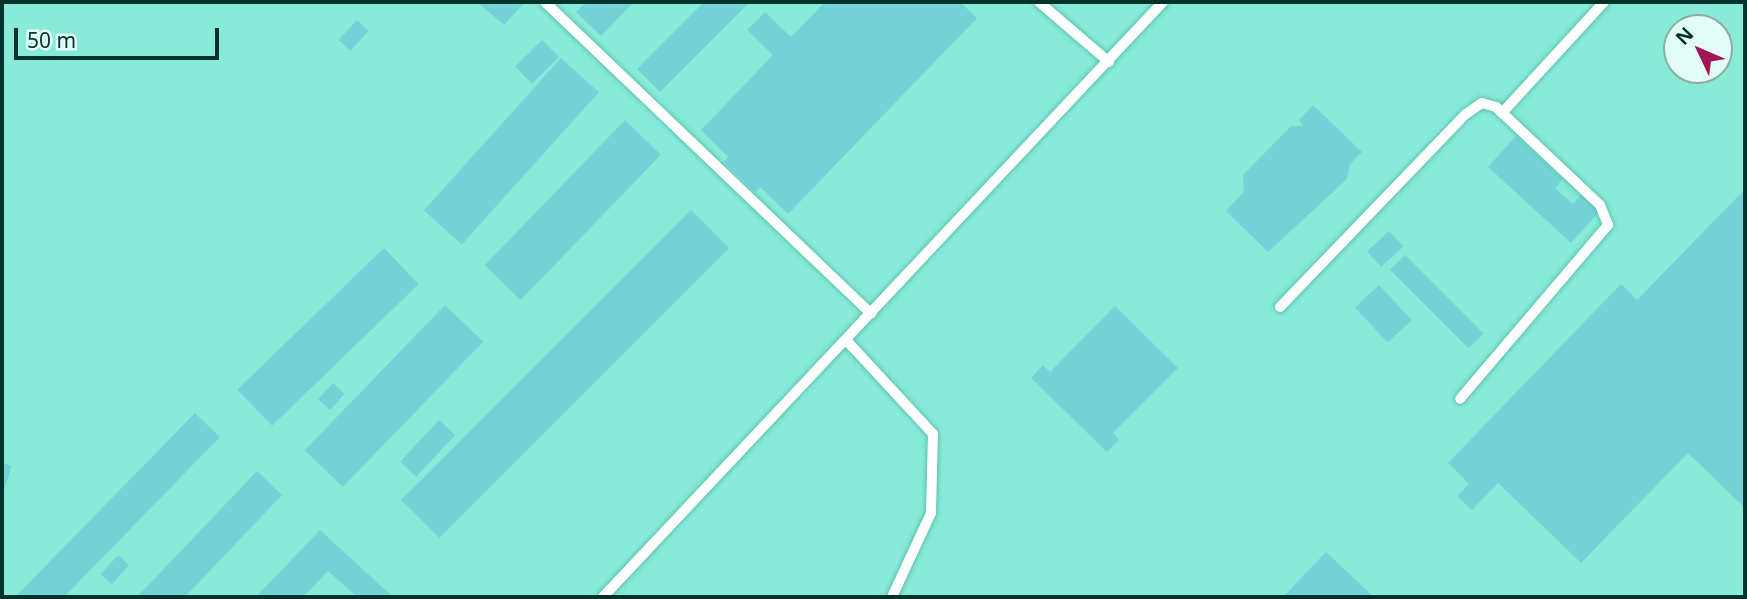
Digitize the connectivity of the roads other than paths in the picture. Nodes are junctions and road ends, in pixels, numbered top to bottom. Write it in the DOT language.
graph roads {
  1 [pos="1039,2"];
  2 [pos="1163,2"];
  3 [pos="1604,2"];
  4 [pos="548,3"];
  5 [pos="1109,62"];
  6 [pos="1502,113"];
  7 [pos="1280,307"];
  8 [pos="871,313"];
  9 [pos="846,340"];
  10 [pos="1460,399"];
  11 [pos="603,597"];
  12 [pos="892,597"];
  1 -- 5 [label="lane"];
  2 -- 5 [label="lane"];
  3 -- 6 [label="lane"];
  4 -- 8 [label="lane"];
  5 -- 8 [label="lane"];
  6 -- 7 [label="lane"];
  6 -- 10 [label="lane"];
  8 -- 9 [label="lane"];
  9 -- 11 [label="lane"];
  9 -- 12 [label="lane"];
}
